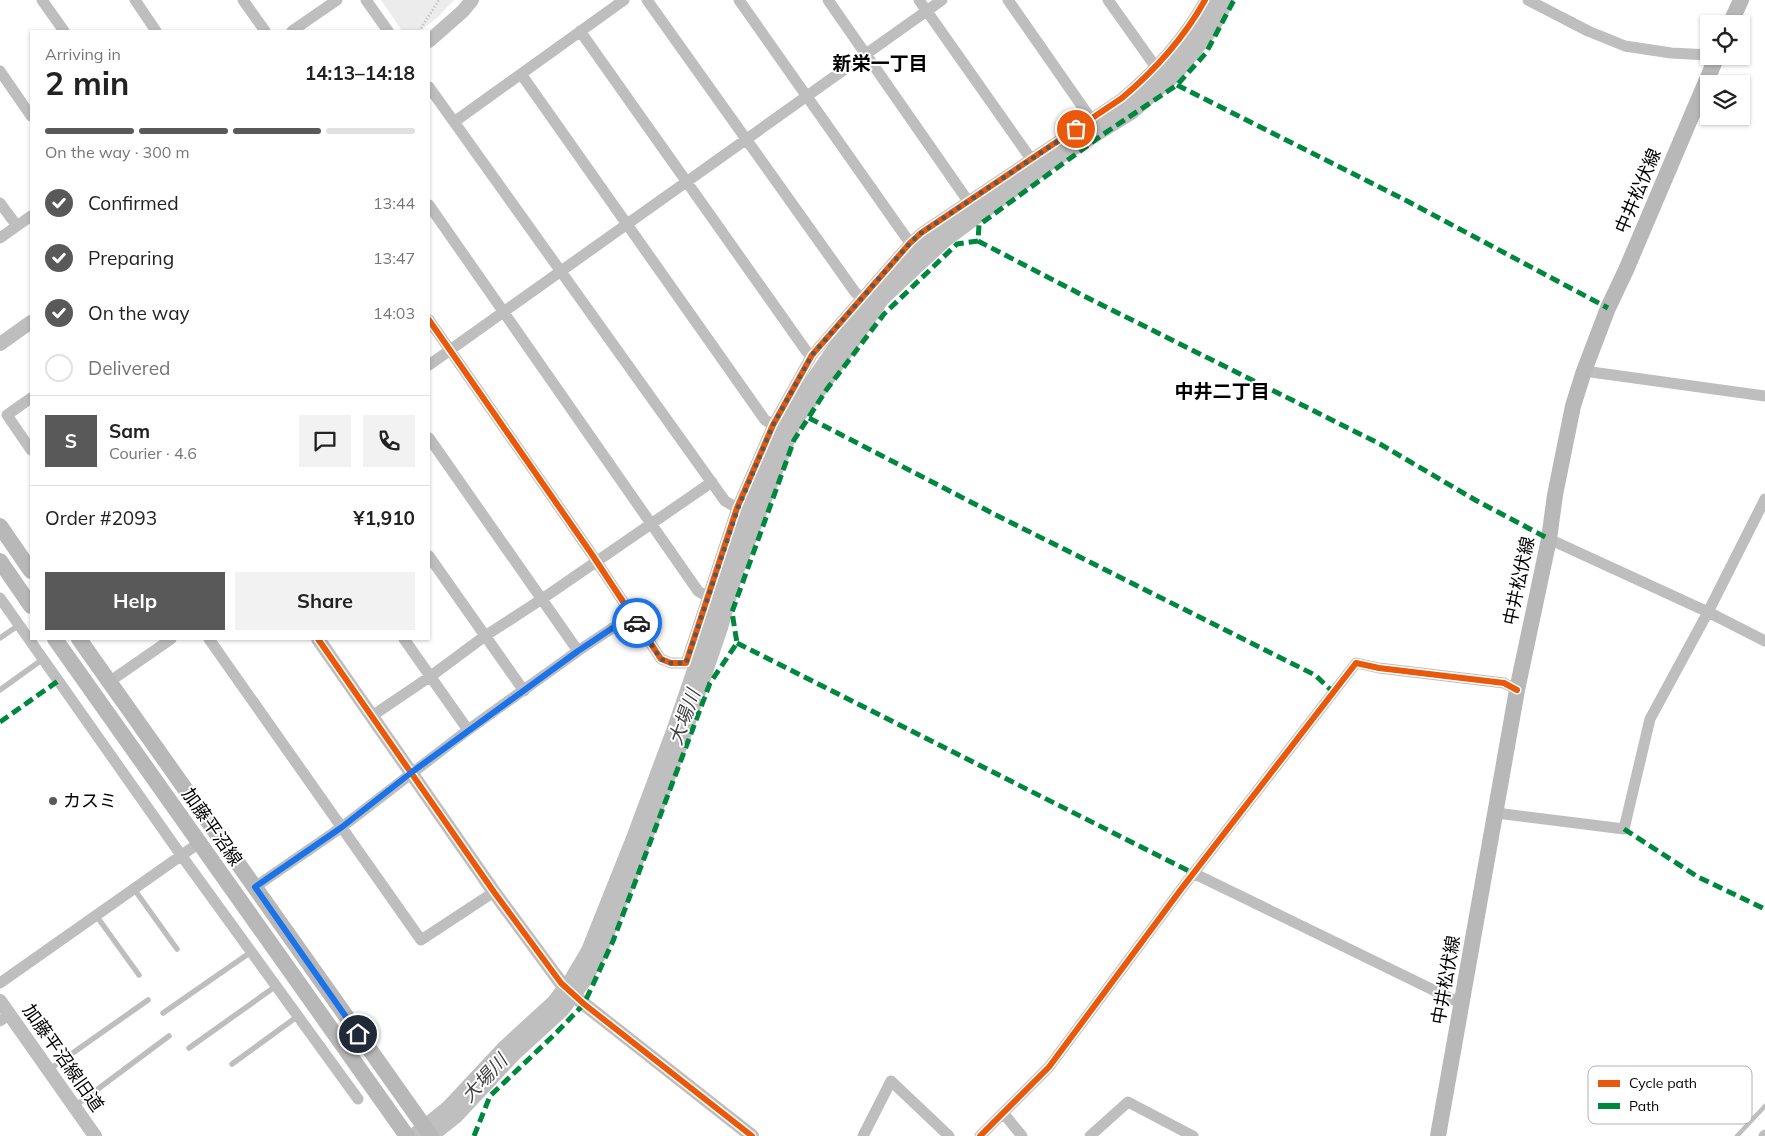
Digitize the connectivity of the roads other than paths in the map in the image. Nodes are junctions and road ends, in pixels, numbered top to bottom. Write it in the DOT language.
graph roads {
  1 [pos="42,0"];
  2 [pos="134,0"];
  3 [pos="243,0"];
  4 [pos="336,0"];
  5 [pos="366,0"];
  6 [pos="472,0"];
  7 [pos="624,0"];
  8 [pos="647,0"];
  9 [pos="739,0"];
  10 [pos="828,0"];
  11 [pos="919,0"];
  12 [pos="942,0"];
  13 [pos="1008,0"];
  14 [pos="1108,0"];
  15 [pos="1528,0"];
  16 [pos="1741,0"];
  17 [pos="1200,2"];
  18 [pos="926,11"];
  19 [pos="1734,15"];
  20 [pos="63,30"];
  21 [pos="155,30"];
  22 [pos="264,30"];
  23 [pos="293,30"];
  24 [pos="387,30"];
  25 [pos="580,31"];
  26 [pos="430,40"];
  27 [pos="867,54"];
  28 [pos="1700,55"];
  29 [pos="1713,65"];
  30 [pos="1155,66"];
  31 [pos="0,71"];
  32 [pos="521,74"];
  33 [pos="430,88"];
  34 [pos="807,97"];
  35 [pos="30,115"];
  36 [pos="1091,119"];
  37 [pos="454,122"];
  38 [pos="747,139"];
  39 [pos="1031,159"];
  40 [pos="686,182"];
  41 [pos="968,201"];
  42 [pos="0,203"];
  43 [pos="430,206"];
  44 [pos="30,217"];
  45 [pos="627,224"];
  46 [pos="17,226"];
  47 [pos="0,238"];
  48 [pos="910,243"];
  49 [pos="560,272"];
  50 [pos="862,298"];
  51 [pos="504,313"];
  52 [pos="430,321"];
  53 [pos="30,323"];
  54 [pos="2,339"];
  55 [pos="450,350"];
  56 [pos="812,355"];
  57 [pos="430,364"];
  58 [pos="1584,371"];
  59 [pos="1765,396"];
  60 [pos="30,399"];
  61 [pos="773,425"];
  62 [pos="430,439"];
  63 [pos="30,449"];
  64 [pos="712,482"];
  65 [pos="1765,499"];
  66 [pos="738,508"];
  67 [pos="651,523"];
  68 [pos="0,526"];
  69 [pos="1549,540"];
  70 [pos="430,557"];
  71 [pos="0,561"];
  72 [pos="597,561"];
  73 [pos="30,569"];
  74 [pos="708,597"];
  75 [pos="0,598"];
  76 [pos="542,599"];
  77 [pos="28,602"];
  78 [pos="9,610"];
  79 [pos="1708,612"];
  80 [pos="632,615"];
  81 [pos="19,625"];
  82 [pos="485,636"];
  83 [pos="0,638"];
  84 [pos="55,640"];
  85 [pos="80,640"];
  86 [pos="167,640"];
  87 [pos="210,640"];
  88 [pos="319,640"];
  89 [pos="405,640"];
  90 [pos="1765,641"];
  91 [pos="578,651"];
  92 [pos="43,659"];
  93 [pos="431,676"];
  94 [pos="109,682"];
  95 [pos="0,690"];
  96 [pos="1517,690"];
  97 [pos="524,691"];
  98 [pos="372,716"];
  99 [pos="468,730"];
  100 [pos="412,772"];
  101 [pos="1496,813"];
  102 [pos="342,827"];
  103 [pos="199,843"];
  104 [pos="181,855"];
  105 [pos="1193,873"];
  106 [pos="255,887"];
  107 [pos="134,889"];
  108 [pos="494,892"];
  109 [pos="95,914"];
  110 [pos="177,949"];
  111 [pos="251,952"];
  112 [pos="139,975"];
  113 [pos="0,983"];
  114 [pos="276,986"];
  115 [pos="148,1000"];
  116 [pos="0,1001"];
  117 [pos="1462,1004"];
  118 [pos="163,1013"];
  119 [pos="298,1016"];
  120 [pos="5,1018"];
  121 [pos="169,1036"];
  122 [pos="188,1048"];
  123 [pos="232,1064"];
  124 [pos="48,1070"];
  125 [pos="358,1099"];
  126 [pos="74,1107"];
  127 [pos="1004,1114"];
  128 [pos="403,1131"];
  129 [pos="95,1136"];
  130 [pos="431,1136"];
  131 [pos="752,1136"];
  132 [pos="863,1136"];
  133 [pos="949,1136"];
  134 [pos="980,1136"];
  135 [pos="1022,1136"];
  136 [pos="1090,1136"];
  137 [pos="1193,1136"];
  138 [pos="1438,1136"];
  1 -- 20 [label="street"];
  2 -- 21 [label="street"];
  3 -- 22 [label="street"];
  4 -- 23 [label="street"];
  5 -- 24 [label="street"];
  6 -- 26 [label="street"];
  7 -- 25 [label="street"];
  8 -- 38 [label="street"];
  9 -- 34 [label="street"];
  10 -- 27 [label="street"];
  11 -- 18 [label="street"];
  12 -- 18 [label="street"];
  13 -- 36 [label="street"];
  14 -- 30 [label="street"];
  15 -- 28 [label="street"];
  16 -- 19 [label="main road"];
  17 -- 30 [label="street"];
  18 -- 27 [label="street"];
  18 -- 39 [label="street"];
  25 -- 32 [label="street"];
  25 -- 40 [label="street"];
  27 -- 34 [label="street"];
  27 -- 41 [label="street"];
  29 -- 58 [label="main road, 中井松伏線"];
  30 -- 36 [label="street"];
  31 -- 35 [label="street"];
  32 -- 37 [label="street"];
  32 -- 45 [label="street"];
  33 -- 37 [label="street"];
  34 -- 38 [label="street"];
  34 -- 48 [label="street"];
  36 -- 39 [label="street"];
  37 -- 49 [label="street"];
  38 -- 40 [label="street"];
  38 -- 50 [label="street"];
  39 -- 41 [label="street"];
  40 -- 45 [label="street"];
  40 -- 56 [label="street"];
  41 -- 48 [label="street"];
  42 -- 46 [label="street"];
  43 -- 51 [label="street"];
  44 -- 46 [label="street"];
  45 -- 49 [label="street"];
  45 -- 61 [label="street"];
  46 -- 47 [label="street"];
  48 -- 50 [label="street"];
  49 -- 51 [label="street"];
  49 -- 64 [label="street"];
  50 -- 56 [label="street"];
  51 -- 55 [label="street"];
  51 -- 67 [label="street"];
  52 -- 55 [label="street"];
  53 -- 54 [label="street"];
  55 -- 57 [label="street"];
  55 -- 72 [label="street"];
  56 -- 61 [label="street"];
  58 -- 59 [label="street"];
  58 -- 69 [label="main road, 中井松伏線"];
  60 -- 63 [label="street"];
  61 -- 66 [label="street"];
  62 -- 76 [label="street"];
  64 -- 66 [label="street"];
  64 -- 67 [label="street"];
  65 -- 79 [label="street"];
  66 -- 74 [label="street"];
  67 -- 72 [label="street"];
  67 -- 74 [label="street"];
  68 -- 73 [label="main road"];
  69 -- 79 [label="street"];
  69 -- 96 [label="main road, 中井松伏線"];
  70 -- 82 [label="street"];
  71 -- 77 [label="main road"];
  72 -- 76 [label="street"];
  72 -- 80 [label="street"];
  74 -- 80 [label="street"];
  75 -- 78 [label="street"];
  76 -- 82 [label="street"];
  76 -- 91 [label="street"];
  77 -- 78 [label="street"];
  78 -- 81 [label="street"];
  79 -- 90 [label="street"];
  79 -- 101 [label="street"];
  80 -- 91 [label="street"];
  81 -- 83 [label="lane"];
  81 -- 92 [label="street"];
  82 -- 93 [label="street"];
  82 -- 97 [label="street"];
  84 -- 103 [label="main road, 加藤平沼線"];
  85 -- 94 [label="main road, 加藤平沼線"];
  86 -- 94 [label="street"];
  87 -- 102 [label="street"];
  88 -- 98 [label="street"];
  89 -- 93 [label="street"];
  91 -- 97 [label="street"];
  92 -- 95 [label="lane"];
  92 -- 104 [label="street"];
  93 -- 98 [label="street"];
  93 -- 99 [label="street"];
  94 -- 106 [label="main road, 加藤平沼線"];
  96 -- 101 [label="main road, 中井松伏線"];
  96 -- 105 [label="street"];
  97 -- 99 [label="street"];
  98 -- 100 [label="street"];
  99 -- 100 [label="street"];
  100 -- 102 [label="street"];
  100 -- 108 [label="street"];
  101 -- 117 [label="main road, 中井松伏線"];
  102 -- 106 [label="street"];
  102 -- 108 [label="street"];
  103 -- 104 [label="street"];
  103 -- 128 [label="main road, 加藤平沼線"];
  104 -- 107 [label="street"];
  104 -- 111 [label="street"];
  105 -- 117 [label="street"];
  105 -- 127 [label="street"];
  106 -- 130 [label="main road, 加藤平沼線"];
  107 -- 109 [label="street"];
  107 -- 110 [label="lane"];
  108 -- 131 [label="street"];
  109 -- 112 [label="lane"];
  109 -- 113 [label="street"];
  111 -- 114 [label="street"];
  111 -- 118 [label="lane"];
  114 -- 119 [label="street"];
  114 -- 122 [label="lane"];
  115 -- 124 [label="lane"];
  116 -- 120 [label="street, 加藤平沼線旧道"];
  117 -- 138 [label="main road, 中井松伏線"];
  119 -- 123 [label="lane"];
  119 -- 125 [label="street"];
  120 -- 124 [label="street, 加藤平沼線旧道"];
  121 -- 126 [label="lane"];
  124 -- 126 [label="street, 加藤平沼線旧道"];
  126 -- 129 [label="street, 加藤平沼線旧道"];
  127 -- 134 [label="street"];
  127 -- 135 [label="street"];
  132 -- 133 [label="street"];
  136 -- 137 [label="street"];
}
